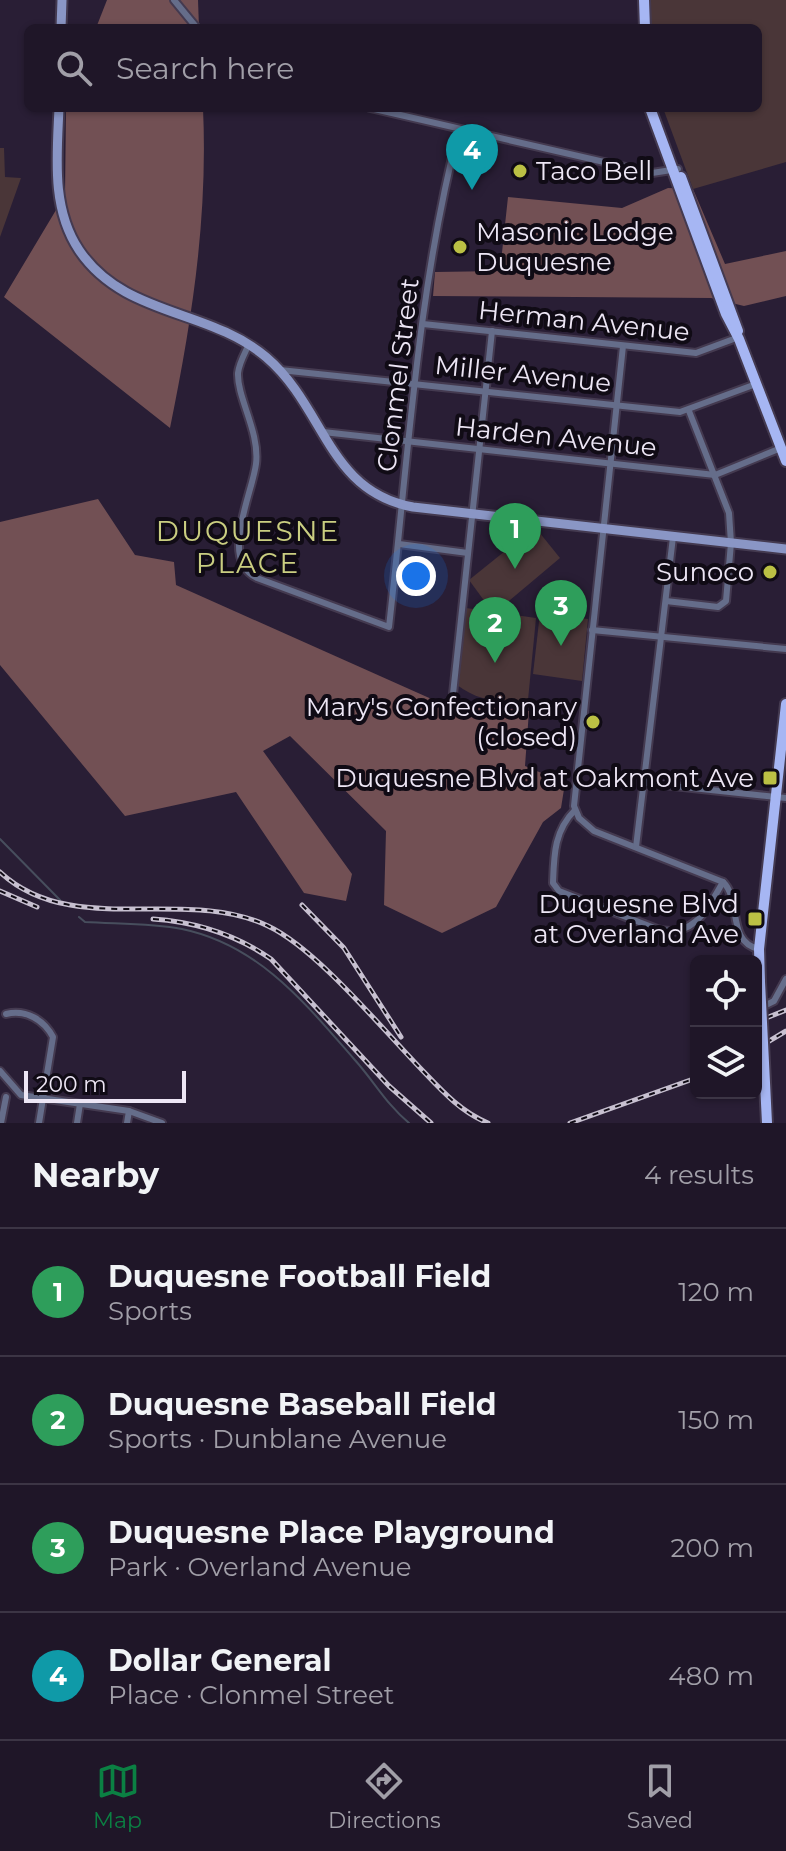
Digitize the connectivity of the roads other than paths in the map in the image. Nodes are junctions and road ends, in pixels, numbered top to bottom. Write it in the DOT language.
graph roads {
  1 [pos="62,0"];
  2 [pos="174,0"];
  3 [pos="637,0"];
  4 [pos="644,0"];
  5 [pos="61,24"];
  6 [pos="194,24"];
  7 [pos="638,24"];
  8 [pos="645,24"];
  9 [pos="59,112"];
  10 [pos="387,112"];
  11 [pos="652,112"];
  12 [pos="658,112"];
  13 [pos="459,129"];
  14 [pos="677,175"];
  15 [pos="423,324"];
  16 [pos="492,331"];
  17 [pos="739,337"];
  18 [pos="249,344"];
  19 [pos="623,346"];
  20 [pos="280,370"];
  21 [pos="416,383"];
  22 [pos="756,384"];
  23 [pos="485,390"];
  24 [pos="617,405"];
  25 [pos="689,411"];
  26 [pos="323,432"];
  27 [pos="410,441"];
  28 [pos="781,448"];
  29 [pos="479,449"];
  30 [pos="786,461"];
  31 [pos="611,464"];
  32 [pos="715,475"];
  33 [pos="403,506"];
  34 [pos="472,514"];
  35 [pos="604,530"];
  36 [pos="673,537"];
  37 [pos="731,543"];
  38 [pos="399,544"];
  39 [pos="786,549"];
  40 [pos="468,553"];
  41 [pos="666,601"];
  42 [pos="592,630"];
  43 [pos="662,637"];
  44 [pos="786,649"];
  45 [pos="453,694"];
  46 [pos="786,704"];
  47 [pos="646,783"];
  48 [pos="781,797"];
  49 [pos="575,810"];
  50 [pos="636,847"];
  51 [pos="723,882"];
  52 [pos="759,949"];
  53 [pos="786,979"];
  54 [pos="762,1007"];
  55 [pos="6,1014"];
  56 [pos="0,1071"];
  57 [pos="15,1090"];
  58 [pos="3,1099"];
  59 [pos="43,1099"];
  60 [pos="80,1104"];
  61 [pos="129,1111"];
  62 [pos="1,1123"];
  63 [pos="39,1123"];
  64 [pos="77,1123"];
  65 [pos="127,1123"];
  66 [pos="162,1123"];
  67 [pos="767,1123"];
  1 -- 5 [label="street"];
  2 -- 6 [label="street"];
  3 -- 7 [label="main road"];
  4 -- 8 [label="main road"];
  9 -- 18 [label="street"];
  10 -- 13 [label="street"];
  11 -- 14 [label="main road"];
  12 -- 14 [label="main road"];
  13 -- 14 [label="street"];
  13 -- 15 [label="street, Clonmel Street"];
  14 -- 17 [label="main road"];
  15 -- 16 [label="street, Herman Avenue"];
  15 -- 21 [label="street, Clonmel Street"];
  16 -- 19 [label="street, Herman Avenue"];
  16 -- 23 [label="street"];
  17 -- 19 [label="street, Herman Avenue"];
  17 -- 22 [label="main road"];
  18 -- 20 [label="street"];
  18 -- 38 [label="street, Clonmel Street"];
  19 -- 24 [label="street"];
  20 -- 21 [label="street, Miller Avenue"];
  20 -- 26 [label="street"];
  21 -- 23 [label="street, Miller Avenue"];
  21 -- 27 [label="street, Clonmel Street"];
  22 -- 25 [label="street, Miller Avenue"];
  22 -- 28 [label="main road"];
  23 -- 24 [label="street, Miller Avenue"];
  23 -- 29 [label="street"];
  24 -- 25 [label="street, Miller Avenue"];
  24 -- 31 [label="street"];
  25 -- 32 [label="street"];
  26 -- 27 [label="street, Harden Avenue"];
  26 -- 33 [label="street"];
  27 -- 29 [label="street, Harden Avenue"];
  27 -- 33 [label="street, Clonmel Street"];
  28 -- 30 [label="main road"];
  28 -- 32 [label="street, Harden Avenue"];
  29 -- 31 [label="street, Harden Avenue"];
  29 -- 34 [label="street"];
  31 -- 32 [label="street, Harden Avenue"];
  31 -- 35 [label="street"];
  32 -- 37 [label="street"];
  33 -- 34 [label="street"];
  33 -- 38 [label="street, Clonmel Street"];
  34 -- 35 [label="street"];
  34 -- 40 [label="street"];
  35 -- 36 [label="street"];
  35 -- 42 [label="street"];
  36 -- 37 [label="street"];
  36 -- 41 [label="street"];
  37 -- 39 [label="street"];
  37 -- 41 [label="street"];
  38 -- 40 [label="street"];
  40 -- 45 [label="street"];
  41 -- 43 [label="street"];
  42 -- 43 [label="street"];
  42 -- 49 [label="street"];
  43 -- 44 [label="street"];
  43 -- 47 [label="street"];
  46 -- 48 [label="main road"];
  47 -- 48 [label="street"];
  47 -- 50 [label="street"];
  48 -- 52 [label="main road"];
  49 -- 50 [label="street"];
  49 -- 51 [label="street"];
  50 -- 51 [label="street"];
  51 -- 52 [label="street"];
  52 -- 67 [label="main road, bridge"];
  53 -- 54 [label="street"];
  55 -- 59 [label="street"];
  56 -- 57 [label="street"];
  57 -- 58 [label="street"];
  57 -- 59 [label="street"];
  58 -- 62 [label="street"];
  59 -- 60 [label="street"];
  59 -- 63 [label="street"];
  60 -- 61 [label="street"];
  60 -- 64 [label="street"];
  61 -- 65 [label="street"];
  61 -- 66 [label="street"];
}
